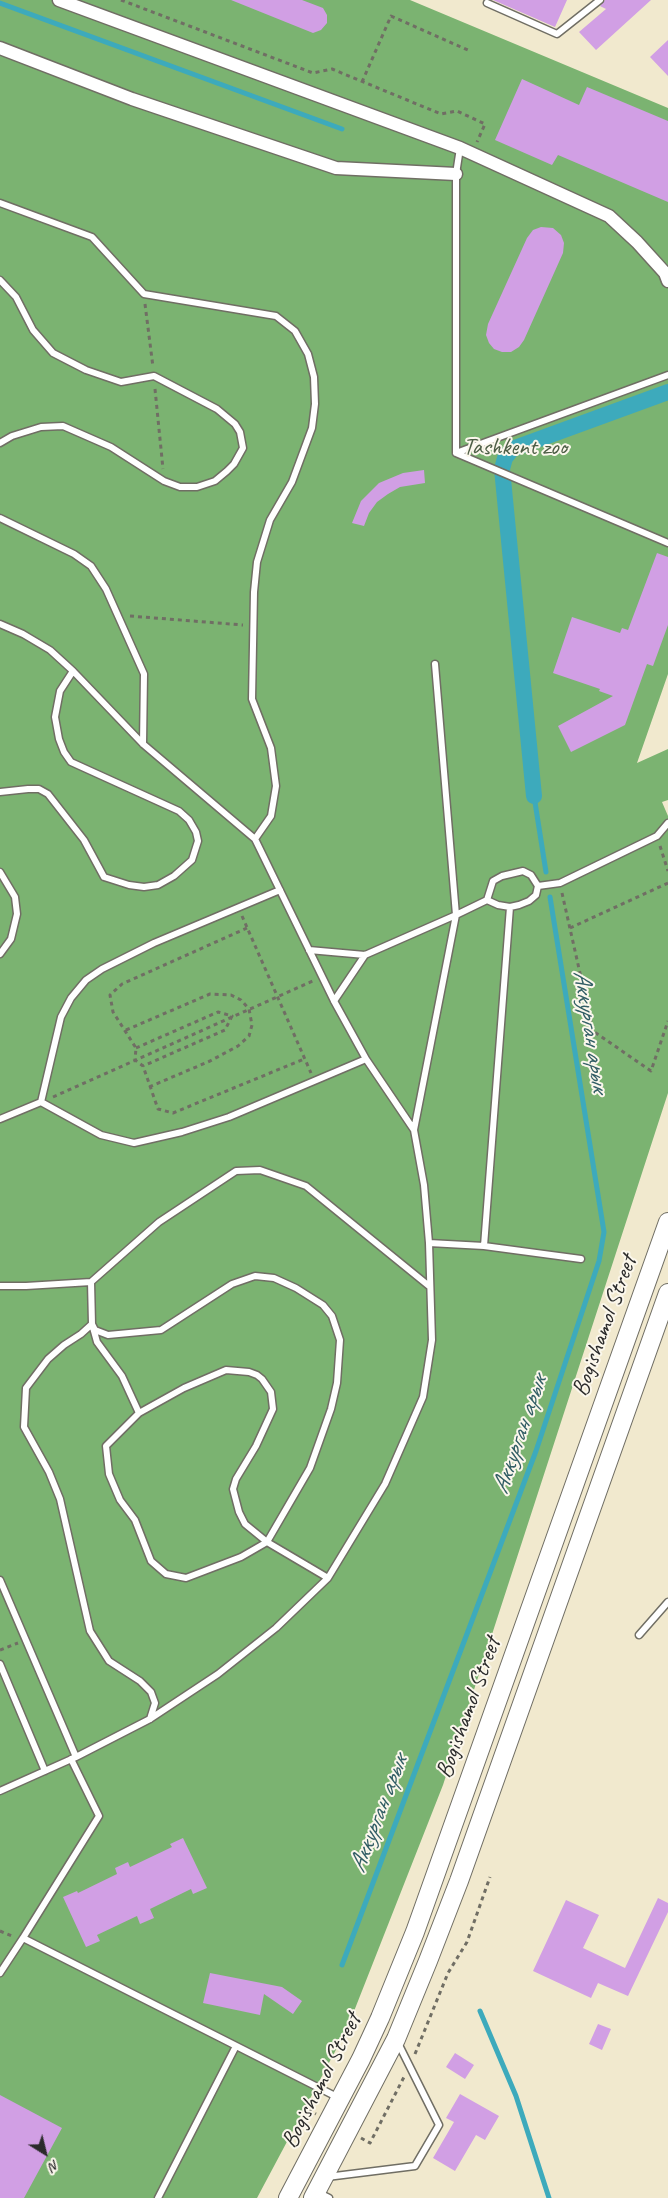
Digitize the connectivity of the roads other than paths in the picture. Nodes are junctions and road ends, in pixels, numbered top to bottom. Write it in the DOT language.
graph roads {
  1 [pos="59,0"];
  2 [pos="600,0"];
  3 [pos="487,3"];
  4 [pos="0,48"];
  5 [pos="466,151"];
  6 [pos="456,174"];
  7 [pos="0,203"];
  8 [pos="0,280"];
  9 [pos="668,281"];
  10 [pos="668,375"];
  11 [pos="0,443"];
  12 [pos="456,453"];
  13 [pos="0,518"];
  14 [pos="668,543"];
  15 [pos="0,624"];
  16 [pos="435,664"];
  17 [pos="73,671"];
  18 [pos="143,744"];
  19 [pos="0,792"];
  20 [pos="668,823"];
  21 [pos="255,839"];
  22 [pos="0,872"];
  23 [pos="538,886"];
  24 [pos="280,890"];
  25 [pos="487,900"];
  26 [pos="510,907"];
  27 [pos="456,916"];
  28 [pos="309,950"];
  29 [pos="0,954"];
  30 [pos="365,955"];
  31 [pos="334,1001"];
  32 [pos="366,1059"];
  33 [pos="41,1102"];
  34 [pos="0,1119"];
  35 [pos="414,1130"];
  36 [pos="668,1222"];
  37 [pos="429,1243"];
  38 [pos="484,1246"];
  39 [pos="581,1259"];
  40 [pos="91,1282"];
  41 [pos="0,1286"];
  42 [pos="430,1286"];
  43 [pos="668,1293"];
  44 [pos="92,1324"];
  45 [pos="610,1384"];
  46 [pos="632,1392"];
  47 [pos="139,1413"];
  48 [pos="266,1542"];
  49 [pos="328,1578"];
  50 [pos="0,1580"];
  51 [pos="668,1602"];
  52 [pos="639,1635"];
  53 [pos="0,1664"];
  54 [pos="150,1719"];
  55 [pos="484,1736"];
  56 [pos="508,1744"];
  57 [pos="74,1758"];
  58 [pos="45,1771"];
  59 [pos="0,1791"];
  60 [pos="23,1938"];
  61 [pos="0,1973"];
  62 [pos="396,2039"];
  63 [pos="236,2046"];
  64 [pos="341,2099"];
  65 [pos="360,2108"];
  66 [pos="320,2191"];
  67 [pos="158,2198"];
  68 [pos="288,2198"];
  1 -- 5 [label="street"];
  2 -- 3 [label="lane"];
  4 -- 6 [label="street"];
  5 -- 6 [label="lane"];
  5 -- 9 [label="street"];
  6 -- 12 [label="lane"];
  7 -- 21 [label="lane"];
  8 -- 11 [label="lane"];
  10 -- 12 [label="lane"];
  12 -- 14 [label="lane"];
  13 -- 18 [label="lane"];
  15 -- 17 [label="lane"];
  16 -- 27 [label="lane"];
  17 -- 18 [label="lane"];
  17 -- 19 [label="lane"];
  18 -- 21 [label="lane"];
  20 -- 23 [label="lane"];
  21 -- 24 [label="lane"];
  22 -- 29 [label="lane"];
  23 -- 25 [label="lane"];
  23 -- 26 [label="lane"];
  24 -- 28 [label="lane"];
  24 -- 33 [label="lane"];
  25 -- 26 [label="lane"];
  25 -- 27 [label="lane"];
  26 -- 38 [label="lane"];
  27 -- 30 [label="lane"];
  27 -- 35 [label="lane"];
  28 -- 30 [label="lane"];
  28 -- 31 [label="lane"];
  30 -- 31 [label="lane"];
  31 -- 32 [label="lane"];
  32 -- 33 [label="lane"];
  32 -- 35 [label="lane"];
  33 -- 34 [label="lane"];
  35 -- 37 [label="lane"];
  36 -- 45 [label="main road, Bogishamol Street"];
  37 -- 38 [label="lane"];
  37 -- 42 [label="lane"];
  38 -- 39 [label="lane"];
  40 -- 41 [label="lane"];
  40 -- 42 [label="lane"];
  40 -- 44 [label="lane"];
  42 -- 49 [label="lane"];
  43 -- 46 [label="main road, Bogishamol Street"];
  44 -- 47 [label="lane"];
  44 -- 48 [label="lane"];
  44 -- 54 [label="lane"];
  45 -- 46 [label="main road"];
  45 -- 55 [label="main road, Bogishamol Street"];
  46 -- 56 [label="main road, Bogishamol Street"];
  47 -- 48 [label="lane"];
  47 -- 48 [label="lane"];
  48 -- 49 [label="lane"];
  49 -- 54 [label="lane"];
  50 -- 57 [label="lane"];
  51 -- 52 [label="lane"];
  53 -- 58 [label="lane"];
  54 -- 57 [label="lane"];
  55 -- 56 [label="main road"];
  55 -- 64 [label="main road, Bogishamol Street"];
  56 -- 62 [label="main road, Bogishamol Street"];
  57 -- 58 [label="lane"];
  57 -- 60 [label="lane"];
  58 -- 59 [label="lane"];
  60 -- 61 [label="lane"];
  60 -- 63 [label="lane"];
  62 -- 65 [label="main road, Bogishamol Street"];
  62 -- 66 [label="lane"];
  63 -- 64 [label="lane"];
  63 -- 67 [label="lane"];
  64 -- 65 [label="main road"];
  64 -- 68 [label="main road, Bogishamol Street"];
  65 -- 66 [label="main road, Bogishamol Street"];
}
